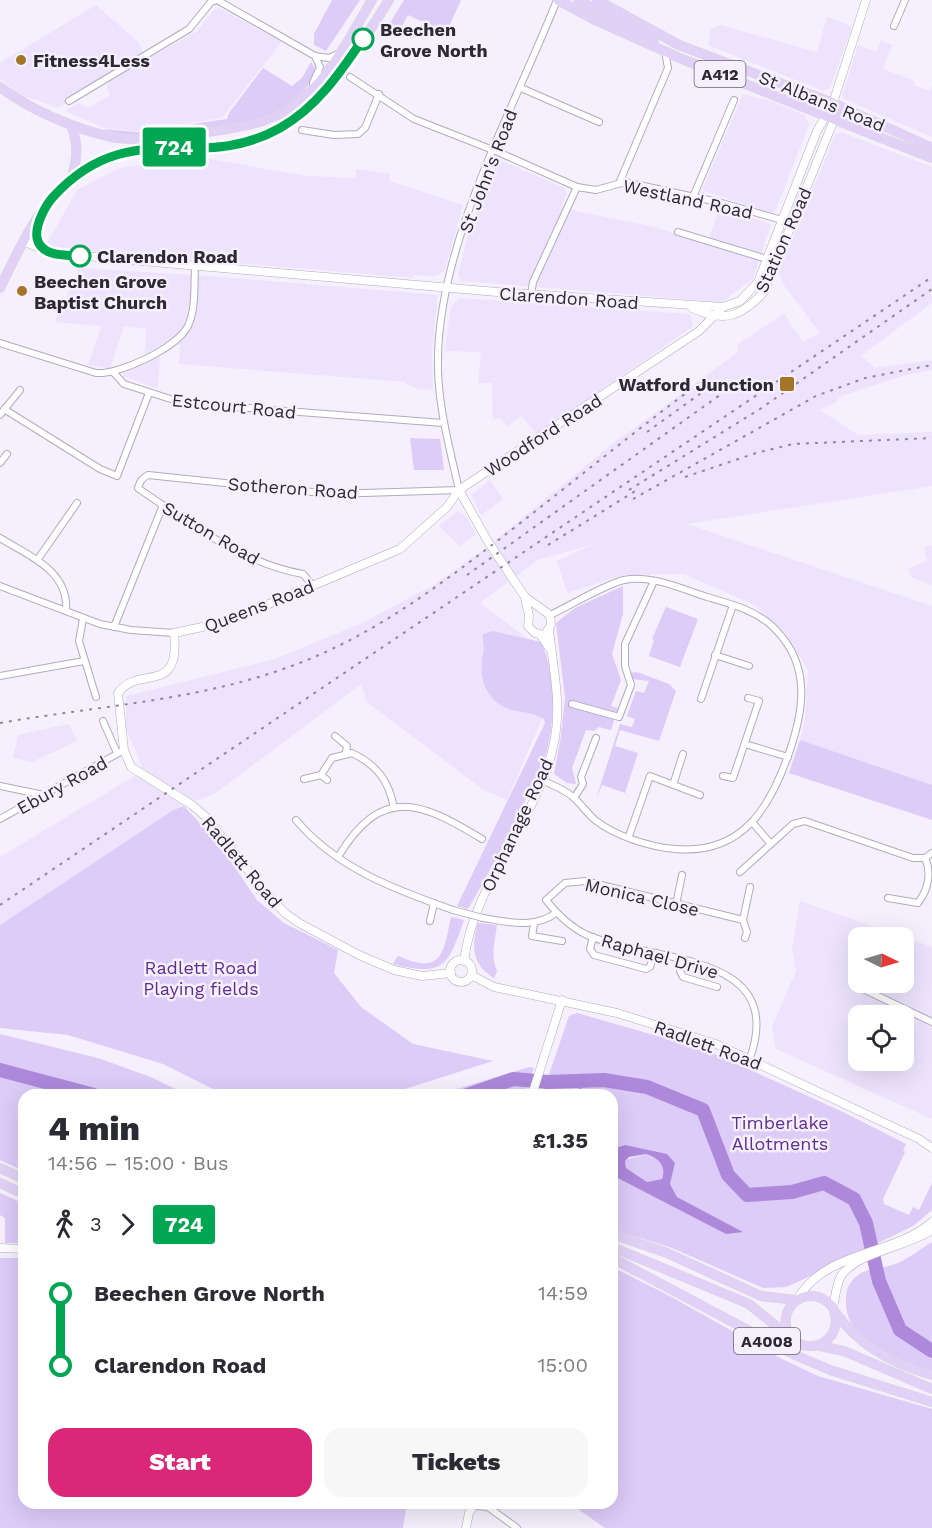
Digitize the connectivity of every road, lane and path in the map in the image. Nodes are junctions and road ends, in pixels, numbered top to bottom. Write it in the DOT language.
graph roads {
  1 [pos="217,0"];
  2 [pos="372,0"];
  3 [pos="389,0"];
  4 [pos="557,0"];
  5 [pos="578,0"];
  6 [pos="597,0"];
  7 [pos="610,0"];
  8 [pos="866,0"];
  9 [pos="905,0"];
  10 [pos="614,10"];
  11 [pos="894,26"];
  12 [pos="661,49"];
  13 [pos="338,54"];
  14 [pos="315,56"];
  15 [pos="682,59"];
  16 [pos="668,68"];
  17 [pos="350,77"];
  18 [pos="0,87"];
  19 [pos="521,88"];
  20 [pos="378,94"];
  21 [pos="303,99"];
  22 [pos="734,100"];
  23 [pos="69,101"];
  24 [pos="830,112"];
  25 [pos="599,122"];
  26 [pos="71,125"];
  27 [pos="302,130"];
  28 [pos="932,148"];
  29 [pos="494,150"];
  30 [pos="932,158"];
  31 [pos="72,176"];
  32 [pos="620,181"];
  33 [pos="577,187"];
  34 [pos="693,197"];
  35 [pos="46,204"];
  36 [pos="782,220"];
  37 [pos="678,231"];
  38 [pos="23,241"];
  39 [pos="51,254"];
  40 [pos="768,259"];
  41 [pos="195,267"];
  42 [pos="0,288"];
  43 [pos="448,288"];
  44 [pos="531,295"];
  45 [pos="688,307"];
  46 [pos="723,307"];
  47 [pos="700,312"];
  48 [pos="712,316"];
  49 [pos="699,331"];
  50 [pos="0,343"];
  51 [pos="113,372"];
  52 [pos="20,390"];
  53 [pos="148,393"];
  54 [pos="2,412"];
  55 [pos="443,423"];
  56 [pos="7,454"];
  57 [pos="0,463"];
  58 [pos="459,490"];
  59 [pos="142,491"];
  60 [pos="77,503"];
  61 [pos="163,505"];
  62 [pos="0,538"];
  63 [pos="38,559"];
  64 [pos="654,580"];
  65 [pos="0,586"];
  66 [pos="313,586"];
  67 [pos="525,597"];
  68 [pos="733,604"];
  69 [pos="66,609"];
  70 [pos="541,610"];
  71 [pos="550,615"];
  72 [pos="529,616"];
  73 [pos="83,619"];
  74 [pos="782,623"];
  75 [pos="114,627"];
  76 [pos="549,630"];
  77 [pos="776,630"];
  78 [pos="174,633"];
  79 [pos="540,634"];
  80 [pos="551,651"];
  81 [pos="715,655"];
  82 [pos="84,661"];
  83 [pos="748,666"];
  84 [pos="0,676"];
  85 [pos="96,697"];
  86 [pos="748,698"];
  87 [pos="701,699"];
  88 [pos="572,704"];
  89 [pos="103,721"];
  90 [pos="335,736"];
  91 [pos="596,738"];
  92 [pos="745,744"];
  93 [pos="120,752"];
  94 [pos="346,752"];
  95 [pos="683,754"];
  96 [pos="788,757"];
  97 [pos="723,776"];
  98 [pos="304,779"];
  99 [pos="542,780"];
  100 [pos="673,785"];
  101 [pos="0,786"];
  102 [pos="45,795"];
  103 [pos="700,795"];
  104 [pos="574,798"];
  105 [pos="394,808"];
  106 [pos="0,819"];
  107 [pos="296,820"];
  108 [pos="752,822"];
  109 [pos="629,836"];
  110 [pos="482,839"];
  111 [pos="771,844"];
  112 [pos="932,852"];
  113 [pos="338,857"];
  114 [pos="926,858"];
  115 [pos="740,872"];
  116 [pos="682,875"];
  117 [pos="750,887"];
  118 [pos="888,898"];
  119 [pos="546,900"];
  120 [pos="434,903"];
  121 [pos="676,905"];
  122 [pos="556,913"];
  123 [pos="743,920"];
  124 [pos="430,921"];
  125 [pos="534,924"];
  126 [pos="593,937"];
  127 [pos="745,938"];
  128 [pos="562,940"];
  129 [pos="654,954"];
  130 [pos="464,961"];
  131 [pos="682,961"];
  132 [pos="451,973"];
  133 [pos="471,975"];
  134 [pos="717,987"];
  135 [pos="871,993"];
  136 [pos="562,1000"];
  137 [pos="932,1022"];
  138 [pos="750,1058"];
  139 [pos="534,1089"];
  140 [pos="932,1148"];
  141 [pos="0,1168"];
  142 [pos="18,1176"];
  143 [pos="0,1183"];
  144 [pos="18,1191"];
  145 [pos="932,1222"];
  146 [pos="932,1230"];
  147 [pos="618,1236"];
  148 [pos="894,1245"];
  149 [pos="0,1248"];
  150 [pos="18,1249"];
  151 [pos="618,1249"];
  152 [pos="857,1259"];
  153 [pos="618,1261"];
  154 [pos="797,1299"];
  155 [pos="834,1310"];
  156 [pos="791,1338"];
  157 [pos="819,1346"];
  158 [pos="932,1375"];
  159 [pos="932,1389"];
  160 [pos="932,1402"];
  161 [pos="471,1509"];
  162 [pos="489,1509"];
  163 [pos="466,1528"];
  164 [pos="517,1528"];
  1 -- 14 [label="street"];
  1 -- 23 [label="street"];
  2 -- 13 [label="main road"];
  3 -- 31 [label="main road"];
  4 -- 12 [label="main road, A412"];
  4 -- 19 [label="street, St John's Road"];
  5 -- 12 [label="main road, A412"];
  6 -- 10 [label="main road, A412"];
  7 -- 10 [label="main road"];
  8 -- 24 [label="street"];
  9 -- 11 [label="street"];
  10 -- 24 [label="main road, St Albans Road / A412"];
  12 -- 15 [label="main road, St Albans Road / A412"];
  12 -- 16 [label="street"];
  13 -- 14 [label="street"];
  13 -- 21 [label="main road"];
  14 -- 21 [label="street"];
  15 -- 16 [label="street"];
  15 -- 24 [label="main road, St Albans Road / A412"];
  16 -- 32 [label="street"];
  17 -- 20 [label="street, Westland Road"];
  18 -- 26 [label="main road"];
  19 -- 25 [label="street"];
  19 -- 29 [label="street, St John's Road"];
  20 -- 27 [label="street"];
  20 -- 29 [label="street, Westland Road"];
  21 -- 26 [label="main road"];
  22 -- 34 [label="street"];
  24 -- 28 [label="main road, St Albans Road / A412"];
  24 -- 30 [label="main road, St Albans Road / A412"];
  24 -- 36 [label="street, Station Road"];
  24 -- 48 [label="street, Station Road"];
  26 -- 31 [label="main road"];
  29 -- 33 [label="street, Westland Road"];
  29 -- 43 [label="street, St John's Road"];
  31 -- 35 [label="main road"];
  32 -- 33 [label="street, Westland Road"];
  32 -- 34 [label="street, Westland Road"];
  33 -- 44 [label="street"];
  34 -- 36 [label="street, Westland Road"];
  35 -- 38 [label="main road"];
  35 -- 39 [label="main road"];
  36 -- 40 [label="street, Station Road"];
  37 -- 40 [label="street"];
  38 -- 39 [label="street, Clarendon Road"];
  38 -- 42 [label="main road"];
  39 -- 41 [label="street, Clarendon Road"];
  40 -- 46 [label="street, Station Road"];
  41 -- 43 [label="street, Clarendon Road"];
  41 -- 51 [label="street"];
  43 -- 44 [label="street, Clarendon Road"];
  43 -- 55 [label="street, St John's Road"];
  44 -- 45 [label="street, Clarendon Road"];
  45 -- 46 [label="street, Station Road"];
  45 -- 47 [label="street, Station Road"];
  46 -- 48 [label="street, Woodford Road"];
  47 -- 48 [label="street, Station Road"];
  47 -- 49 [label="street"];
  48 -- 49 [label="street, Woodford Road"];
  49 -- 58 [label="street, Woodford Road"];
  50 -- 51 [label="street, Estcourt Road"];
  51 -- 53 [label="street, Estcourt Road"];
  52 -- 54 [label="street"];
  53 -- 54 [label="street"];
  53 -- 55 [label="street, Estcourt Road"];
  55 -- 58 [label="street, St John's Road"];
  56 -- 57 [label="street"];
  58 -- 59 [label="street, Sotheron Road"];
  58 -- 66 [label="street, Queens Road"];
  58 -- 67 [label="street, Orphanage Road"];
  59 -- 61 [label="street, Sutton Road"];
  60 -- 63 [label="street"];
  61 -- 66 [label="street, Sutton Road"];
  61 -- 75 [label="street"];
  62 -- 63 [label="street"];
  63 -- 69 [label="street"];
  64 -- 68 [label="street"];
  64 -- 71 [label="street"];
  64 -- 88 [label="street"];
  65 -- 69 [label="street, Queens Road"];
  66 -- 78 [label="street, Queens Road"];
  67 -- 70 [label="street, Orphanage Road"];
  67 -- 72 [label="street, Orphanage Road"];
  68 -- 77 [label="street"];
  68 -- 81 [label="street"];
  69 -- 73 [label="street, Queens Road"];
  70 -- 71 [label="street, Orphanage Road"];
  70 -- 72 [label="street"];
  71 -- 76 [label="street, Orphanage Road"];
  72 -- 79 [label="street, Orphanage Road"];
  73 -- 75 [label="street, Queens Road"];
  73 -- 82 [label="street"];
  74 -- 77 [label="street"];
  75 -- 78 [label="street, Queens Road"];
  76 -- 79 [label="street"];
  76 -- 80 [label="street, Orphanage Road"];
  77 -- 96 [label="street"];
  78 -- 93 [label="street, Radlett Road"];
  79 -- 80 [label="street, Orphanage Road"];
  80 -- 99 [label="street, Orphanage Road"];
  81 -- 83 [label="street"];
  81 -- 87 [label="street"];
  82 -- 84 [label="street"];
  82 -- 85 [label="street"];
  86 -- 92 [label="street"];
  89 -- 93 [label="street"];
  90 -- 94 [label="street"];
  91 -- 104 [label="street"];
  92 -- 96 [label="street"];
  92 -- 97 [label="street"];
  93 -- 102 [label="street, Ebury Road"];
  93 -- 132 [label="street, Radlett Road"];
  94 -- 98 [label="street"];
  94 -- 105 [label="street"];
  95 -- 100 [label="street"];
  96 -- 108 [label="street"];
  99 -- 104 [label="street"];
  99 -- 130 [label="street, Orphanage Road"];
  100 -- 103 [label="street"];
  100 -- 109 [label="street"];
  101 -- 102 [label="street"];
  102 -- 106 [label="street, Ebury Road"];
  104 -- 109 [label="street"];
  105 -- 110 [label="street"];
  105 -- 113 [label="street"];
  107 -- 113 [label="street"];
  108 -- 109 [label="street"];
  108 -- 111 [label="street"];
  111 -- 114 [label="street"];
  111 -- 115 [label="street"];
  112 -- 114 [label="street"];
  113 -- 120 [label="street"];
  114 -- 118 [label="street"];
  116 -- 121 [label="street"];
  117 -- 123 [label="street"];
  119 -- 121 [label="street, Monica Close"];
  119 -- 122 [label="street, Raphael Drive"];
  120 -- 124 [label="street"];
  120 -- 125 [label="street, bridge"];
  121 -- 123 [label="street, Monica Close"];
  122 -- 125 [label="street"];
  122 -- 126 [label="street, Raphael Drive"];
  123 -- 127 [label="street"];
  125 -- 128 [label="street"];
  126 -- 129 [label="street, Raphael Drive"];
  126 -- 129 [label="street"];
  129 -- 131 [label="street, Raphael Drive"];
  130 -- 132 [label="street"];
  130 -- 133 [label="street"];
  131 -- 134 [label="street"];
  131 -- 138 [label="street, Raphael Drive"];
  132 -- 133 [label="street"];
  133 -- 136 [label="street, Radlett Road"];
  135 -- 137 [label="street"];
  136 -- 138 [label="street, Radlett Road"];
  136 -- 139 [label="street"];
  138 -- 140 [label="street, Radlett Road"];
  141 -- 142 [label="main road"];
  143 -- 144 [label="main road"];
  145 -- 148 [label="street"];
  146 -- 148 [label="street"];
  147 -- 154 [label="main road"];
  148 -- 152 [label="street"];
  149 -- 150 [label="street"];
  151 -- 156 [label="main road"];
  152 -- 154 [label="street"];
  152 -- 155 [label="street"];
  153 -- 160 [label="main road, A4008"];
  154 -- 155 [label="main road"];
  154 -- 156 [label="main road"];
  155 -- 157 [label="main road"];
  155 -- 158 [label="main road"];
  156 -- 157 [label="main road"];
  157 -- 159 [label="main road"];
  161 -- 163 [label="street"];
  162 -- 164 [label="street"];
}
